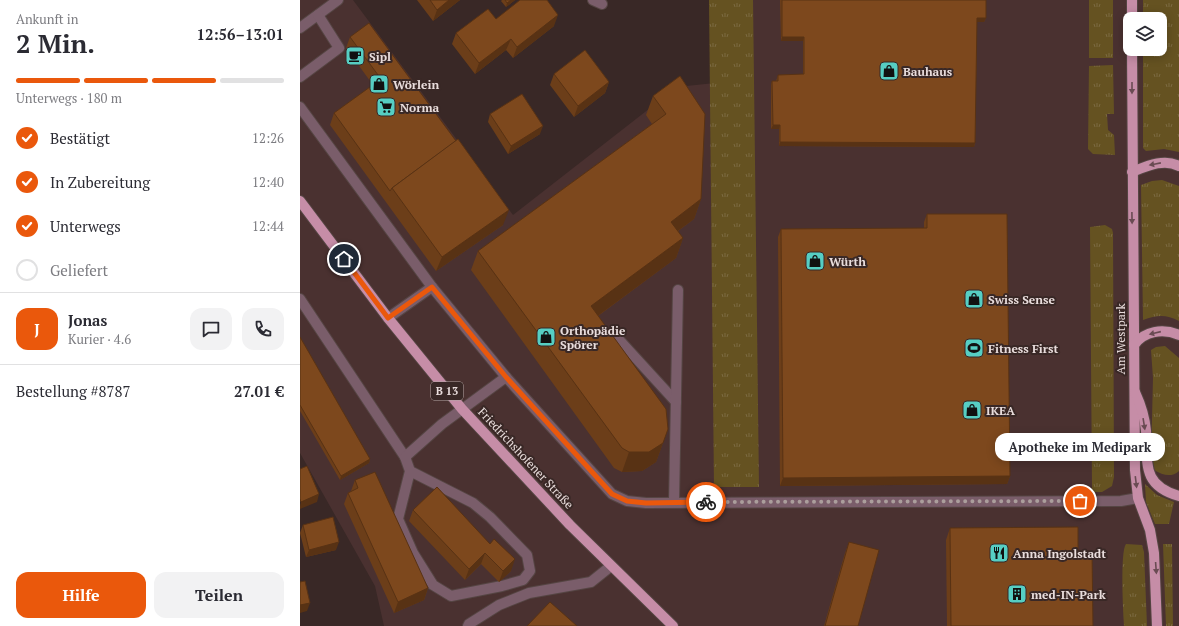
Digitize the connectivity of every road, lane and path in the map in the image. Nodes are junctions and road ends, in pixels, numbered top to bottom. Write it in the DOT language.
graph roads {
  1 [pos="338,0"];
  2 [pos="1132,0"];
  3 [pos="1132,12"];
  4 [pos="318,16"];
  5 [pos="300,28"];
  6 [pos="1132,56"];
  7 [pos="300,77"];
  8 [pos="300,107"];
  9 [pos="1179,166"];
  10 [pos="1132,172"];
  11 [pos="300,201"];
  12 [pos="432,287"];
  13 [pos="678,290"];
  14 [pos="300,299"];
  15 [pos="388,318"];
  16 [pos="612,332"];
  17 [pos="1179,335"];
  18 [pos="1134,345"];
  19 [pos="506,377"];
  20 [pos="1133,386"];
  21 [pos="676,402"];
  22 [pos="462,409"];
  23 [pos="405,457"];
  24 [pos="410,472"];
  25 [pos="1179,496"];
  26 [pos="1138,498"];
  27 [pos="674,502"];
  28 [pos="611,566"];
  29 [pos="466,625"];
  30 [pos="673,626"];
  31 [pos="1157,626"];
  1 -- 4 [label="street"];
  2 -- 3 [label="main road"];
  4 -- 5 [label="street"];
  4 -- 7 [label="street"];
  6 -- 10 [label="main road, Am Westpark, one-way"];
  8 -- 12 [label="street"];
  9 -- 10 [label="main road, one-way"];
  10 -- 18 [label="main road, Am Westpark, one-way"];
  11 -- 15 [label="main road, Friedrichshofener Straße / B 13"];
  12 -- 15 [label="street"];
  12 -- 19 [label="street"];
  13 -- 21 [label="street"];
  14 -- 23 [label="street"];
  15 -- 22 [label="main road, Friedrichshofener Straße / B 13"];
  16 -- 21 [label="street"];
  17 -- 18 [label="main road, one-way"];
  18 -- 20 [label="main road, Am Westpark"];
  19 -- 22 [label="street"];
  19 -- 27 [label="street"];
  20 -- 25 [label="main road, one-way"];
  20 -- 26 [label="main road, Am Westpark, one-way"];
  21 -- 27 [label="street"];
  22 -- 23 [label="street"];
  22 -- 28 [label="main road, Friedrichshofener Straße / B 13"];
  23 -- 24 [label="street"];
  24 -- 24 [label="street"];
  26 -- 27 [label="street"];
  26 -- 31 [label="main road, Am Westpark, one-way"];
  28 -- 29 [label="street"];
  28 -- 30 [label="main road, Friedrichshofener Straße / B 13"];
}
